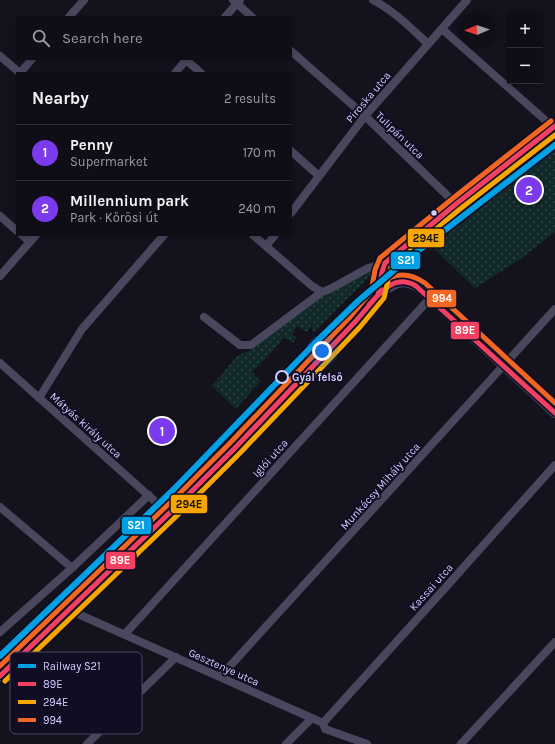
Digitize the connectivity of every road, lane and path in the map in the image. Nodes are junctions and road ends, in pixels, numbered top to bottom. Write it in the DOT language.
graph roads {
  1 [pos="84,0"];
  2 [pos="373,0"];
  3 [pos="467,0"];
  4 [pos="237,1"];
  5 [pos="70,16"];
  6 [pos="226,16"];
  7 [pos="251,16"];
  8 [pos="442,29"];
  9 [pos="428,44"];
  10 [pos="292,52"];
  11 [pos="0,56"];
  12 [pos="31,60"];
  13 [pos="187,60"];
  14 [pos="19,72"];
  15 [pos="21,72"];
  16 [pos="176,72"];
  17 [pos="200,72"];
  18 [pos="365,116"];
  19 [pos="554,126"];
  20 [pos="292,152"];
  21 [pos="319,176"];
  22 [pos="456,204"];
  23 [pos="292,212"];
  24 [pos="0,216"];
  25 [pos="16,230"];
  26 [pos="23,236"];
  27 [pos="35,236"];
  28 [pos="163,236"];
  29 [pos="254,236"];
  30 [pos="274,236"];
  31 [pos="30,242"];
  32 [pos="266,246"];
  33 [pos="384,267"];
  34 [pos="0,276"];
  35 [pos="403,281"];
  36 [pos="322,292"];
  37 [pos="378,294"];
  38 [pos="430,297"];
  39 [pos="555,309"];
  40 [pos="204,317"];
  41 [pos="0,363"];
  42 [pos="504,367"];
  43 [pos="39,398"];
  44 [pos="555,413"];
  45 [pos="555,464"];
  46 [pos="149,495"];
  47 [pos="158,504"];
  48 [pos="178,505"];
  49 [pos="0,507"];
  50 [pos="158,524"];
  51 [pos="72,568"];
  52 [pos="69,610"];
  53 [pos="0,632"];
  54 [pos="125,634"];
  55 [pos="555,642"];
  56 [pos="25,652"];
  57 [pos="165,652"];
  58 [pos="176,657"];
  59 [pos="10,666"];
  60 [pos="165,668"];
  61 [pos="0,676"];
  62 [pos="220,677"];
  63 [pos="142,690"];
  64 [pos="312,718"];
  65 [pos="323,723"];
  66 [pos="97,734"];
  67 [pos="87,744"];
  68 [pos="286,744"];
  69 [pos="367,744"];
  70 [pos="461,744"];
  1 -- 5 [label="street"];
  2 -- 9 [label="street"];
  3 -- 8 [label="street, Piroska utca"];
  4 -- 6 [label="street"];
  4 -- 7 [label="street"];
  8 -- 9 [label="street, Piroska utca"];
  8 -- 19 [label="street"];
  9 -- 18 [label="street, Piroska utca"];
  10 -- 18 [label="street, Tulipán utca"];
  11 -- 14 [label="street"];
  12 -- 15 [label="street"];
  13 -- 16 [label="street"];
  13 -- 17 [label="street"];
  18 -- 21 [label="street, Piroska utca"];
  18 -- 22 [label="street, Tulipán utca"];
  19 -- 22 [label="main road"];
  20 -- 21 [label="street"];
  21 -- 23 [label="street, Piroska utca"];
  22 -- 33 [label="main road"];
  24 -- 25 [label="street"];
  26 -- 31 [label="street"];
  27 -- 31 [label="street"];
  28 -- 43 [label="street"];
  29 -- 32 [label="street"];
  30 -- 32 [label="street"];
  31 -- 34 [label="street"];
  32 -- 36 [label="street"];
  33 -- 35 [label="street"];
  33 -- 36 [label="street"];
  33 -- 37 [label="main road"];
  35 -- 37 [label="street"];
  35 -- 38 [label="street"];
  36 -- 40 [label="street"];
  37 -- 48 [label="main road"];
  38 -- 42 [label="street"];
  38 -- 54 [label="street, Iglói utca"];
  39 -- 42 [label="street, Munkácsy Mihály utca"];
  41 -- 43 [label="street, Mátyás király utca"];
  42 -- 44 [label="street"];
  42 -- 62 [label="street, Munkácsy Mihály utca"];
  43 -- 46 [label="street, Mátyás király utca"];
  45 -- 65 [label="street, Kassai utca"];
  46 -- 47 [label="street, Mátyás király utca"];
  46 -- 51 [label="street"];
  47 -- 48 [label="street"];
  47 -- 50 [label="street"];
  48 -- 50 [label="main road"];
  49 -- 51 [label="street"];
  50 -- 52 [label="main road"];
  51 -- 53 [label="street"];
  52 -- 54 [label="street, Gesztenye utca"];
  52 -- 56 [label="main road"];
  54 -- 57 [label="street, Gesztenye utca"];
  55 -- 70 [label="street"];
  57 -- 58 [label="street, Gesztenye utca"];
  57 -- 60 [label="street"];
  58 -- 60 [label="street"];
  58 -- 62 [label="street, Gesztenye utca"];
  59 -- 61 [label="main road"];
  60 -- 63 [label="street"];
  62 -- 64 [label="street, Gesztenye utca"];
  64 -- 65 [label="street, Gesztenye utca"];
  64 -- 68 [label="street"];
  65 -- 69 [label="street, Gesztenye utca"];
  66 -- 67 [label="street"];
}
